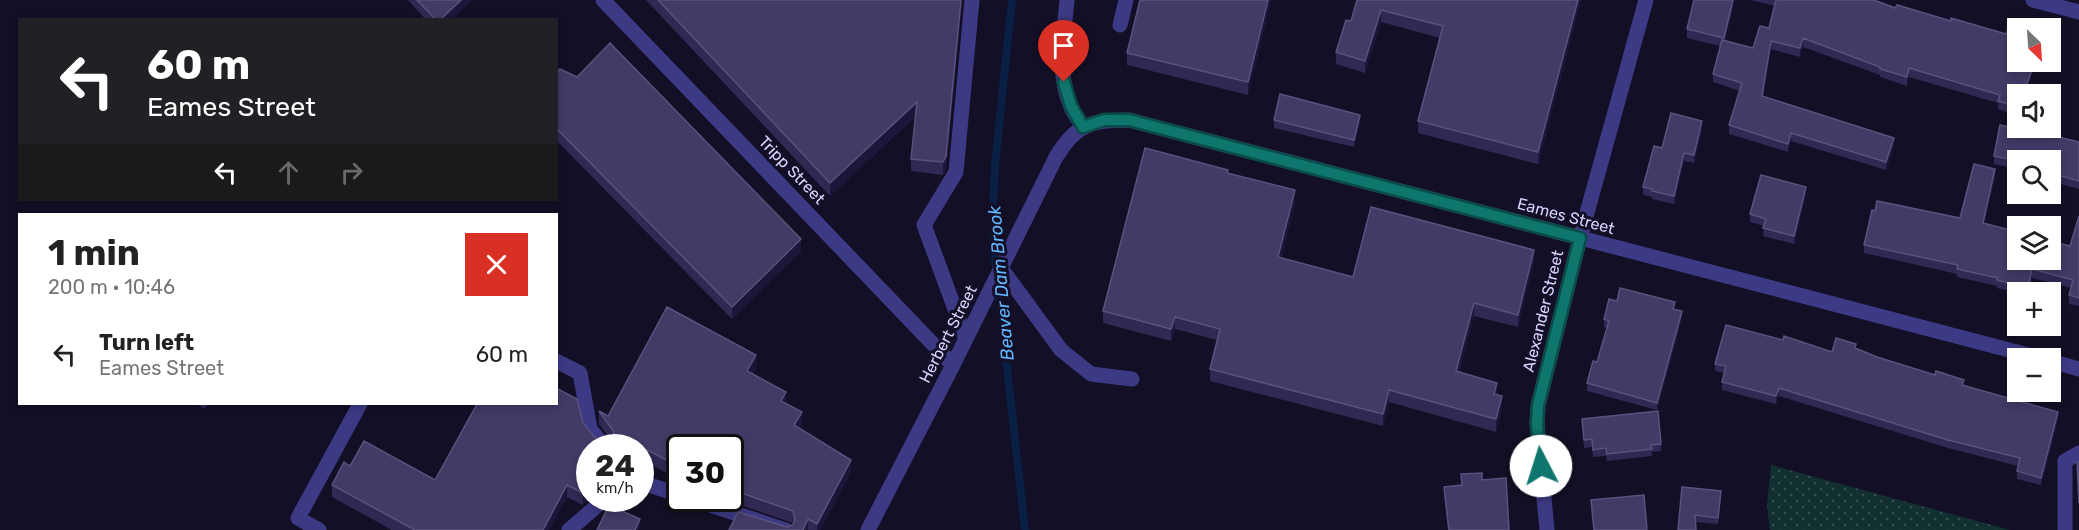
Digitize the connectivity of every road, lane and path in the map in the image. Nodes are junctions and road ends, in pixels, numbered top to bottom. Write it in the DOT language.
graph roads {
  1 [pos="603,0"];
  2 [pos="972,0"];
  3 [pos="1067,0"];
  4 [pos="1126,0"];
  5 [pos="1646,0"];
  6 [pos="2033,0"];
  7 [pos="2079,12"];
  8 [pos="1120,25"];
  9 [pos="1083,127"];
  10 [pos="1580,238"];
  11 [pos="1001,268"];
  12 [pos="966,339"];
  13 [pos="2007,349"];
  14 [pos="558,362"];
  15 [pos="2061,364"];
  16 [pos="953,365"];
  17 [pos="2079,369"];
  18 [pos="1132,379"];
  19 [pos="359,405"];
  20 [pos="594,434"];
  21 [pos="2079,453"];
  22 [pos="590,512"];
  23 [pos="731,512"];
  24 [pos="319,530"];
  25 [pos="569,530"];
  26 [pos="786,530"];
  27 [pos="868,530"];
  28 [pos="1547,530"];
  29 [pos="2065,530"];
  1 -- 16 [label="street, Tripp Street"];
  2 -- 12 [label="street"];
  3 -- 9 [label="street"];
  4 -- 8 [label="street"];
  5 -- 10 [label="street, Alexander Street"];
  6 -- 7 [label="street"];
  9 -- 10 [label="street, Eames Street"];
  9 -- 11 [label="street, Herbert Street"];
  10 -- 13 [label="street, Eames Street"];
  10 -- 28 [label="street, Alexander Street"];
  11 -- 12 [label="street, Herbert Street"];
  11 -- 18 [label="street"];
  12 -- 16 [label="street, Herbert Street"];
  14 -- 20 [label="street"];
  15 -- 17 [label="street"];
  16 -- 27 [label="street, Herbert Street"];
  19 -- 24 [label="street"];
  21 -- 29 [label="street"];
  22 -- 25 [label="street"];
  23 -- 26 [label="street"];
}
